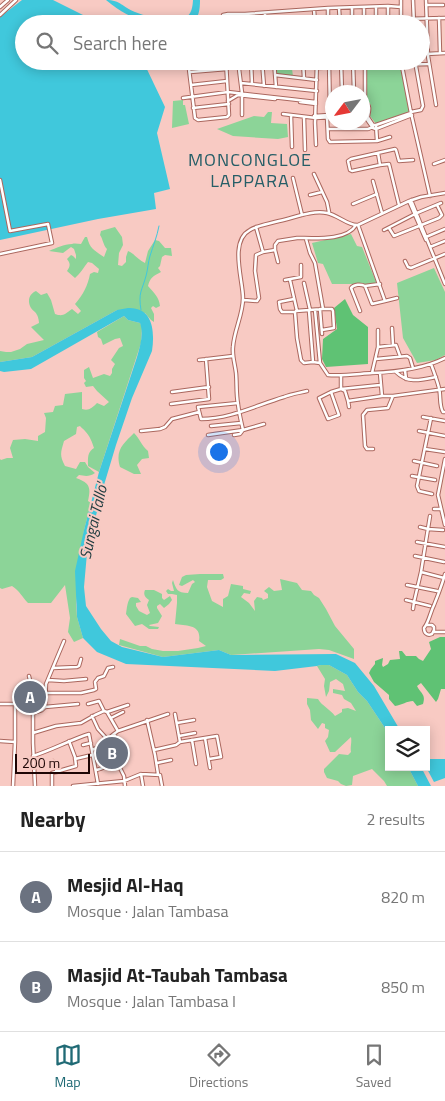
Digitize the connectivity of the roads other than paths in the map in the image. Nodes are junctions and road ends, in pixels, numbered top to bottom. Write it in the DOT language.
graph roads {
  1 [pos="16,0"];
  2 [pos="401,0"];
  3 [pos="414,0"];
  4 [pos="426,0"];
  5 [pos="5,1"];
  6 [pos="426,5"];
  7 [pos="443,5"];
  8 [pos="388,6"];
  9 [pos="401,6"];
  10 [pos="0,7"];
  11 [pos="376,7"];
  12 [pos="328,8"];
  13 [pos="339,8"];
  14 [pos="352,8"];
  15 [pos="364,8"];
  16 [pos="314,9"];
  17 [pos="265,12"];
  18 [pos="0,14"];
  19 [pos="223,15"];
  20 [pos="265,15"];
  21 [pos="314,15"];
  22 [pos="328,15"];
  23 [pos="339,15"];
  24 [pos="352,15"];
  25 [pos="364,15"];
  26 [pos="376,15"];
  27 [pos="388,15"];
  28 [pos="401,15"];
  29 [pos="414,15"];
  30 [pos="427,15"];
  31 [pos="430,18"];
  32 [pos="439,18"];
  33 [pos="445,18"];
  34 [pos="440,53"];
  35 [pos="445,53"];
  36 [pos="430,54"];
  37 [pos="215,70"];
  38 [pos="227,70"];
  39 [pos="239,70"];
  40 [pos="251,70"];
  41 [pos="263,70"];
  42 [pos="275,70"];
  43 [pos="304,70"];
  44 [pos="317,70"];
  45 [pos="329,70"];
  46 [pos="341,70"];
  47 [pos="353,70"];
  48 [pos="365,70"];
  49 [pos="403,70"];
  50 [pos="416,70"];
  51 [pos="429,70"];
  52 [pos="190,72"];
  53 [pos="276,76"];
  54 [pos="304,78"];
  55 [pos="317,80"];
  56 [pos="228,81"];
  57 [pos="241,83"];
  58 [pos="252,84"];
  59 [pos="191,85"];
  60 [pos="330,85"];
  61 [pos="342,85"];
  62 [pos="354,85"];
  63 [pos="364,85"];
  64 [pos="264,86"];
  65 [pos="276,87"];
  66 [pos="317,91"];
  67 [pos="228,92"];
  68 [pos="242,94"];
  69 [pos="192,96"];
  70 [pos="183,98"];
  71 [pos="228,102"];
  72 [pos="316,103"];
  73 [pos="436,105"];
  74 [pos="193,108"];
  75 [pos="412,113"];
  76 [pos="242,114"];
  77 [pos="283,114"];
  78 [pos="291,114"];
  79 [pos="315,116"];
  80 [pos="325,116"];
  81 [pos="304,117"];
  82 [pos="370,120"];
  83 [pos="370,122"];
  84 [pos="375,127"];
  85 [pos="370,128"];
  86 [pos="328,130"];
  87 [pos="390,137"];
  88 [pos="377,141"];
  89 [pos="316,145"];
  90 [pos="292,147"];
  91 [pos="305,150"];
  92 [pos="378,153"];
  93 [pos="413,160"];
  94 [pos="445,160"];
  95 [pos="434,164"];
  96 [pos="380,165"];
  97 [pos="314,174"];
  98 [pos="293,178"];
  99 [pos="0,180"];
  100 [pos="373,181"];
  101 [pos="322,192"];
  102 [pos="445,193"];
  103 [pos="377,194"];
  104 [pos="310,195"];
  105 [pos="430,196"];
  106 [pos="410,201"];
  107 [pos="441,203"];
  108 [pos="353,204"];
  109 [pos="399,205"];
  110 [pos="437,205"];
  111 [pos="329,213"];
  112 [pos="382,213"];
  113 [pos="415,214"];
  114 [pos="302,215"];
  115 [pos="357,225"];
  116 [pos="420,225"];
  117 [pos="256,227"];
  118 [pos="389,228"];
  119 [pos="445,229"];
  120 [pos="384,230"];
  121 [pos="425,237"];
  122 [pos="306,239"];
  123 [pos="445,241"];
  124 [pos="430,247"];
  125 [pos="275,250"];
  126 [pos="264,252"];
  127 [pos="0,254"];
  128 [pos="445,254"];
  129 [pos="434,259"];
  130 [pos="405,261"];
  131 [pos="278,262"];
  132 [pos="301,265"];
  133 [pos="285,280"];
  134 [pos="290,280"];
  135 [pos="304,283"];
  136 [pos="380,284"];
  137 [pos="445,284"];
  138 [pos="365,286"];
  139 [pos="397,298"];
  140 [pos="294,299"];
  141 [pos="243,300"];
  142 [pos="385,301"];
  143 [pos="322,309"];
  144 [pos="309,310"];
  145 [pos="315,310"];
  146 [pos="296,311"];
  147 [pos="360,311"];
  148 [pos="392,328"];
  149 [pos="378,330"];
  150 [pos="393,345"];
  151 [pos="378,347"];
  152 [pos="233,356"];
  153 [pos="400,356"];
  154 [pos="445,358"];
  155 [pos="206,359"];
  156 [pos="376,359"];
  157 [pos="199,360"];
  158 [pos="313,362"];
  159 [pos="320,363"];
  160 [pos="431,364"];
  161 [pos="413,368"];
  162 [pos="405,370"];
  163 [pos="396,371"];
  164 [pos="371,373"];
  165 [pos="380,373"];
  166 [pos="341,376"];
  167 [pos="436,377"];
  168 [pos="406,379"];
  169 [pos="380,385"];
  170 [pos="209,387"];
  171 [pos="445,388"];
  172 [pos="341,389"];
  173 [pos="439,389"];
  174 [pos="306,391"];
  175 [pos="172,392"];
  176 [pos="331,392"];
  177 [pos="382,396"];
  178 [pos="393,396"];
  179 [pos="198,400"];
  180 [pos="443,400"];
  181 [pos="348,401"];
  182 [pos="238,403"];
  183 [pos="171,404"];
  184 [pos="349,406"];
  185 [pos="198,407"];
  186 [pos="199,412"];
  187 [pos="445,412"];
  188 [pos="240,413"];
  189 [pos="424,417"];
  190 [pos="431,418"];
  191 [pos="445,421"];
  192 [pos="242,423"];
  193 [pos="264,424"];
  194 [pos="211,426"];
  195 [pos="243,430"];
  196 [pos="141,431"];
  197 [pos="419,431"];
  198 [pos="427,433"];
  199 [pos="208,435"];
  200 [pos="234,435"];
  201 [pos="445,436"];
  202 [pos="373,449"];
  203 [pos="425,449"];
  204 [pos="445,452"];
  205 [pos="445,459"];
  206 [pos="414,461"];
  207 [pos="422,463"];
  208 [pos="437,466"];
  209 [pos="412,476"];
  210 [pos="419,478"];
  211 [pos="435,480"];
  212 [pos="432,494"];
  213 [pos="434,508"];
  214 [pos="441,509"];
  215 [pos="430,516"];
  216 [pos="445,525"];
  217 [pos="420,527"];
  218 [pos="428,529"];
  219 [pos="443,530"];
  220 [pos="417,542"];
  221 [pos="426,543"];
  222 [pos="445,546"];
  223 [pos="414,556"];
  224 [pos="423,558"];
  225 [pos="444,562"];
  226 [pos="421,572"];
  227 [pos="445,576"];
  228 [pos="407,585"];
  229 [pos="418,588"];
  230 [pos="437,592"];
  231 [pos="406,600"];
  232 [pos="414,602"];
  233 [pos="430,606"];
  234 [pos="413,609"];
  235 [pos="427,625"];
  236 [pos="434,632"];
  237 [pos="445,632"];
  238 [pos="64,641"];
  239 [pos="81,659"];
  240 [pos="113,667"];
  241 [pos="53,668"];
  242 [pos="29,676"];
  243 [pos="86,679"];
  244 [pos="48,680"];
  245 [pos="24,688"];
  246 [pos="45,693"];
  247 [pos="0,704"];
  248 [pos="15,704"];
  249 [pos="33,704"];
  250 [pos="78,704"];
  251 [pos="88,704"];
  252 [pos="128,705"];
  253 [pos="45,707"];
  254 [pos="105,712"];
  255 [pos="124,712"];
  256 [pos="33,713"];
  257 [pos="168,714"];
  258 [pos="175,714"];
  259 [pos="92,716"];
  260 [pos="111,718"];
  261 [pos="147,720"];
  262 [pos="194,720"];
  263 [pos="177,723"];
  264 [pos="118,730"];
  265 [pos="33,733"];
  266 [pos="195,733"];
  267 [pos="114,734"];
  268 [pos="179,736"];
  269 [pos="205,738"];
  270 [pos="108,740"];
  271 [pos="192,740"];
  272 [pos="0,741"];
  273 [pos="69,741"];
  274 [pos="15,742"];
  275 [pos="180,742"];
  276 [pos="91,743"];
  277 [pos="83,745"];
  278 [pos="92,750"];
  279 [pos="154,750"];
  280 [pos="92,755"];
  281 [pos="33,756"];
  282 [pos="123,758"];
  283 [pos="75,759"];
  284 [pos="209,759"];
  285 [pos="171,760"];
  286 [pos="53,761"];
  287 [pos="115,762"];
  288 [pos="157,762"];
  289 [pos="196,764"];
  290 [pos="120,768"];
  291 [pos="210,768"];
  292 [pos="96,770"];
  293 [pos="57,772"];
  294 [pos="141,774"];
  295 [pos="159,774"];
  296 [pos="124,781"];
  297 [pos="98,784"];
  298 [pos="106,784"];
  299 [pos="86,785"];
  300 [pos="12,786"];
  301 [pos="35,786"];
  302 [pos="52,786"];
  303 [pos="74,786"];
  304 [pos="125,786"];
  305 [pos="143,786"];
  306 [pos="162,786"];
  1 -- 18 [label="street"];
  2 -- 9 [label="street"];
  3 -- 29 [label="street"];
  4 -- 6 [label="street"];
  5 -- 10 [label="street"];
  6 -- 7 [label="street"];
  6 -- 30 [label="street"];
  8 -- 9 [label="street"];
  8 -- 11 [label="street"];
  8 -- 27 [label="street"];
  9 -- 28 [label="street"];
  11 -- 15 [label="street"];
  11 -- 26 [label="street"];
  12 -- 13 [label="street"];
  12 -- 16 [label="street"];
  12 -- 22 [label="street"];
  13 -- 14 [label="street"];
  13 -- 23 [label="street"];
  14 -- 15 [label="street"];
  14 -- 24 [label="street"];
  15 -- 25 [label="street"];
  16 -- 17 [label="street"];
  16 -- 21 [label="street"];
  17 -- 19 [label="street"];
  17 -- 20 [label="street"];
  31 -- 32 [label="street"];
  32 -- 33 [label="street"];
  32 -- 34 [label="street"];
  34 -- 35 [label="street"];
  34 -- 36 [label="street"];
  37 -- 52 [label="street"];
  38 -- 56 [label="street"];
  39 -- 57 [label="street"];
  40 -- 58 [label="street"];
  41 -- 64 [label="street"];
  42 -- 53 [label="street"];
  43 -- 54 [label="street"];
  44 -- 55 [label="street"];
  45 -- 60 [label="street"];
  46 -- 61 [label="street"];
  47 -- 62 [label="street"];
  48 -- 63 [label="street"];
  49 -- 75 [label="street"];
  50 -- 75 [label="street"];
  51 -- 73 [label="street"];
  52 -- 59 [label="street"];
  53 -- 54 [label="street"];
  53 -- 65 [label="street"];
  54 -- 55 [label="street"];
  55 -- 66 [label="street"];
  56 -- 59 [label="street"];
  56 -- 67 [label="street"];
  57 -- 58 [label="street"];
  57 -- 68 [label="street"];
  58 -- 64 [label="street"];
  59 -- 69 [label="street"];
  64 -- 65 [label="street"];
  65 -- 66 [label="street"];
  66 -- 72 [label="street"];
  67 -- 68 [label="street"];
  67 -- 69 [label="street"];
  67 -- 71 [label="street"];
  68 -- 71 [label="street"];
  68 -- 72 [label="street"];
  68 -- 76 [label="street"];
  69 -- 70 [label="street"];
  69 -- 74 [label="street"];
  71 -- 74 [label="street"];
  71 -- 74 [label="street"];
  72 -- 79 [label="street"];
  75 -- 84 [label="street"];
  75 -- 105 [label="street"];
  77 -- 78 [label="street"];
  78 -- 81 [label="street"];
  78 -- 90 [label="street"];
  79 -- 80 [label="street"];
  79 -- 81 [label="street"];
  79 -- 89 [label="street"];
  81 -- 91 [label="street"];
  82 -- 84 [label="street"];
  83 -- 84 [label="street"];
  84 -- 85 [label="street"];
  84 -- 88 [label="street"];
  86 -- 88 [label="street"];
  87 -- 88 [label="street"];
  92 -- 93 [label="street"];
  92 -- 96 [label="street"];
  92 -- 96 [label="street"];
  94 -- 95 [label="street"];
  96 -- 109 [label="street"];
  97 -- 101 [label="street"];
  98 -- 114 [label="street"];
  99 -- 127 [label="street"];
  100 -- 103 [label="street"];
  101 -- 104 [label="street"];
  101 -- 111 [label="street"];
  102 -- 105 [label="street"];
  103 -- 108 [label="street"];
  103 -- 112 [label="street"];
  105 -- 106 [label="street"];
  106 -- 109 [label="street"];
  106 -- 113 [label="street"];
  107 -- 110 [label="street"];
  109 -- 112 [label="street"];
  110 -- 113 [label="street"];
  110 -- 116 [label="street"];
  111 -- 114 [label="street"];
  111 -- 115 [label="street"];
  112 -- 115 [label="street"];
  113 -- 116 [label="street"];
  113 -- 118 [label="street"];
  114 -- 117 [label="street"];
  115 -- 122 [label="street"];
  115 -- 136 [label="street"];
  116 -- 118 [label="street"];
  116 -- 121 [label="street"];
  117 -- 126 [label="street"];
  117 -- 141 [label="street"];
  118 -- 120 [label="street"];
  119 -- 121 [label="street"];
  121 -- 124 [label="street"];
  122 -- 125 [label="street"];
  122 -- 143 [label="street"];
  123 -- 124 [label="street"];
  124 -- 129 [label="street"];
  125 -- 126 [label="street"];
  125 -- 131 [label="street"];
  126 -- 141 [label="street"];
  128 -- 129 [label="street"];
  129 -- 130 [label="street"];
  129 -- 137 [label="street"];
  132 -- 134 [label="street"];
  133 -- 134 [label="street"];
  134 -- 140 [label="street"];
  135 -- 144 [label="street"];
  136 -- 138 [label="street"];
  136 -- 142 [label="street"];
  138 -- 142 [label="street"];
  138 -- 147 [label="street"];
  139 -- 142 [label="street"];
  140 -- 146 [label="street"];
  140 -- 146 [label="street"];
  141 -- 152 [label="street"];
  143 -- 143 [label="street"];
  143 -- 145 [label="street"];
  144 -- 145 [label="street"];
  144 -- 146 [label="street"];
  144 -- 158 [label="street"];
  145 -- 159 [label="street"];
  146 -- 158 [label="street"];
  148 -- 150 [label="street"];
  149 -- 151 [label="street"];
  150 -- 151 [label="street"];
  150 -- 153 [label="street"];
  151 -- 156 [label="street"];
  152 -- 155 [label="street"];
  152 -- 182 [label="street"];
  153 -- 156 [label="street"];
  153 -- 161 [label="street"];
  154 -- 160 [label="street"];
  155 -- 157 [label="street"];
  155 -- 170 [label="street"];
  156 -- 164 [label="street"];
  158 -- 159 [label="street"];
  159 -- 166 [label="street"];
  160 -- 161 [label="street"];
  160 -- 167 [label="street"];
  161 -- 162 [label="street"];
  162 -- 163 [label="street"];
  162 -- 168 [label="street"];
  163 -- 165 [label="street"];
  163 -- 168 [label="street"];
  164 -- 165 [label="street"];
  164 -- 166 [label="street"];
  165 -- 169 [label="street"];
  166 -- 172 [label="street"];
  167 -- 168 [label="street"];
  167 -- 173 [label="street"];
  169 -- 172 [label="street"];
  169 -- 177 [label="street"];
  170 -- 175 [label="street"];
  170 -- 179 [label="street"];
  171 -- 173 [label="street"];
  172 -- 176 [label="street"];
  172 -- 181 [label="street"];
  173 -- 178 [label="street"];
  173 -- 180 [label="street"];
  174 -- 188 [label="street"];
  176 -- 176 [label="street"];
  177 -- 178 [label="street"];
  177 -- 181 [label="street"];
  178 -- 202 [label="street"];
  179 -- 183 [label="street"];
  179 -- 185 [label="street"];
  180 -- 187 [label="street"];
  181 -- 184 [label="street"];
  182 -- 185 [label="street"];
  182 -- 188 [label="street"];
  185 -- 186 [label="street"];
  186 -- 188 [label="street"];
  186 -- 196 [label="street"];
  188 -- 192 [label="street"];
  189 -- 190 [label="street"];
  190 -- 191 [label="street"];
  190 -- 198 [label="street"];
  192 -- 194 [label="street"];
  192 -- 195 [label="street"];
  193 -- 195 [label="street"];
  195 -- 199 [label="street"];
  195 -- 200 [label="street"];
  197 -- 198 [label="street"];
  198 -- 201 [label="street"];
  198 -- 203 [label="street"];
  203 -- 204 [label="street"];
  203 -- 207 [label="street"];
  205 -- 214 [label="street"];
  206 -- 207 [label="street"];
  207 -- 208 [label="street"];
  207 -- 210 [label="street"];
  209 -- 210 [label="street"];
  210 -- 211 [label="street"];
  210 -- 212 [label="street"];
  213 -- 214 [label="street"];
  214 -- 216 [label="street"];
  215 -- 218 [label="street"];
  217 -- 218 [label="street"];
  218 -- 219 [label="street"];
  218 -- 221 [label="street"];
  220 -- 221 [label="street"];
  221 -- 222 [label="street"];
  221 -- 224 [label="street"];
  223 -- 224 [label="street"];
  224 -- 225 [label="street"];
  224 -- 226 [label="street"];
  226 -- 227 [label="street"];
  226 -- 229 [label="street"];
  227 -- 235 [label="street"];
  228 -- 229 [label="street"];
  229 -- 230 [label="street"];
  229 -- 232 [label="street"];
  231 -- 232 [label="street"];
  232 -- 233 [label="street"];
  232 -- 234 [label="street"];
  235 -- 236 [label="street"];
  235 -- 236 [label="street"];
  236 -- 237 [label="street"];
  238 -- 241 [label="street"];
  239 -- 241 [label="street"];
  240 -- 246 [label="street"];
  241 -- 244 [label="street"];
  242 -- 249 [label="street"];
  243 -- 244 [label="street"];
  244 -- 246 [label="street"];
  245 -- 248 [label="street"];
  246 -- 253 [label="street"];
  247 -- 248 [label="street"];
  248 -- 249 [label="street"];
  248 -- 274 [label="street"];
  249 -- 256 [label="street"];
  250 -- 253 [label="street"];
  251 -- 254 [label="street"];
  252 -- 254 [label="street"];
  253 -- 256 [label="street"];
  254 -- 259 [label="street"];
  254 -- 260 [label="street"];
  255 -- 260 [label="street"];
  256 -- 265 [label="street"];
  257 -- 261 [label="street"];
  258 -- 263 [label="street"];
  259 -- 265 [label="street"];
  259 -- 270 [label="street"];
  260 -- 264 [label="street"];
  261 -- 264 [label="street"];
  261 -- 279 [label="street"];
  262 -- 263 [label="street"];
  263 -- 268 [label="street"];
  264 -- 267 [label="street"];
  265 -- 281 [label="street"];
  266 -- 268 [label="street"];
  267 -- 270 [label="street"];
  267 -- 282 [label="street"];
  268 -- 275 [label="street"];
  269 -- 271 [label="street"];
  269 -- 284 [label="street"];
  269 -- 284 [label="street"];
  270 -- 278 [label="street"];
  271 -- 275 [label="street"];
  271 -- 289 [label="street"];
  272 -- 274 [label="street"];
  273 -- 276 [label="street"];
  273 -- 281 [label="street"];
  273 -- 283 [label="street"];
  274 -- 300 [label="street"];
  275 -- 279 [label="street"];
  276 -- 277 [label="street"];
  276 -- 278 [label="street"];
  278 -- 280 [label="street"];
  279 -- 288 [label="street"];
  280 -- 283 [label="street"];
  280 -- 292 [label="street"];
  281 -- 301 [label="street"];
  283 -- 293 [label="street"];
  284 -- 291 [label="street"];
  285 -- 288 [label="street"];
  286 -- 293 [label="street"];
  287 -- 292 [label="street"];
  288 -- 295 [label="street"];
  290 -- 296 [label="street"];
  292 -- 297 [label="street"];
  293 -- 302 [label="street"];
  294 -- 295 [label="street"];
  294 -- 296 [label="street"];
  294 -- 305 [label="street"];
  295 -- 306 [label="street"];
  296 -- 298 [label="street"];
  296 -- 304 [label="street"];
  297 -- 298 [label="street"];
  297 -- 299 [label="street"];
  299 -- 303 [label="street"];
}
